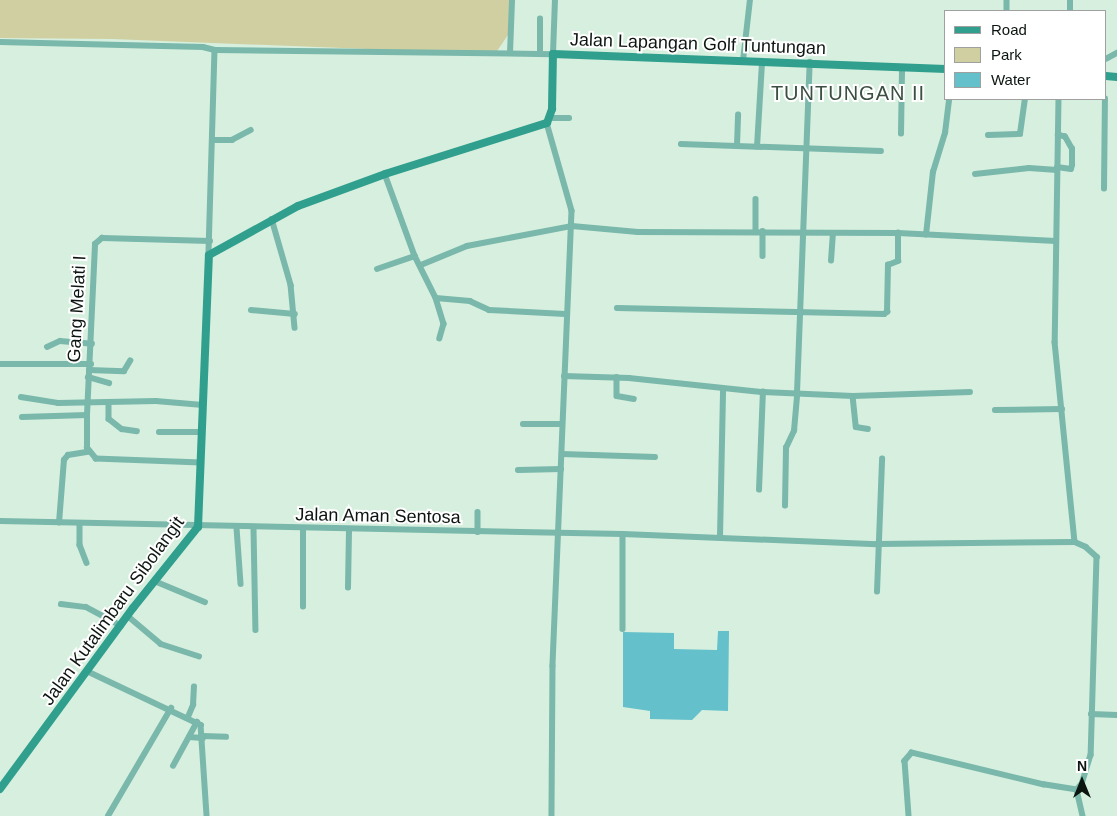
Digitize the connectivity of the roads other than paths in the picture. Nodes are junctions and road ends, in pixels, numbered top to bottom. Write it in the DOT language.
graph roads {
  1 [pos="512,0"];
  2 [pos="555,0"];
  3 [pos="750,0"];
  4 [pos="540,19"];
  5 [pos="0,42"];
  6 [pos="215,50"];
  7 [pos="510,53"];
  8 [pos="540,54"];
  9 [pos="553,54"];
  10 [pos="743,61"];
  11 [pos="762,62"];
  12 [pos="810,62"];
  13 [pos="902,68"];
  14 [pos="944,69"];
  15 [pos="949,100"];
  16 [pos="1025,100"];
  17 [pos="1059,100"];
  18 [pos="1105,100"];
  19 [pos="738,116"];
  20 [pos="569,118"];
  21 [pos="548,120"];
  22 [pos="251,130"];
  23 [pos="901,134"];
  24 [pos="988,135"];
  25 [pos="1058,135"];
  26 [pos="213,140"];
  27 [pos="681,144"];
  28 [pos="737,146"];
  29 [pos="757,147"];
  30 [pos="808,149"];
  31 [pos="880,151"];
  32 [pos="1057,168"];
  33 [pos="385,174"];
  34 [pos="975,174"];
  35 [pos="1104,189"];
  36 [pos="756,199"];
  37 [pos="272,219"];
  38 [pos="572,226"];
  39 [pos="756,231"];
  40 [pos="763,231"];
  41 [pos="802,233"];
  42 [pos="898,233"];
  43 [pos="833,234"];
  44 [pos="926,235"];
  45 [pos="210,241"];
  46 [pos="1056,241"];
  47 [pos="209,255"];
  48 [pos="415,256"];
  49 [pos="763,256"];
  50 [pos="831,261"];
  51 [pos="421,265"];
  52 [pos="377,269"];
  53 [pos="436,298"];
  54 [pos="617,308"];
  55 [pos="251,310"];
  56 [pos="800,313"];
  57 [pos="295,314"];
  58 [pos="565,314"];
  59 [pos="294,328"];
  60 [pos="440,338"];
  61 [pos="92,344"];
  62 [pos="47,347"];
  63 [pos="130,361"];
  64 [pos="0,364"];
  65 [pos="90,367"];
  66 [pos="564,376"];
  67 [pos="88,377"];
  68 [pos="617,377"];
  69 [pos="109,383"];
  70 [pos="723,389"];
  71 [pos="762,392"];
  72 [pos="970,392"];
  73 [pos="797,393"];
  74 [pos="853,396"];
  75 [pos="21,398"];
  76 [pos="634,398"];
  77 [pos="87,402"];
  78 [pos="109,402"];
  79 [pos="203,405"];
  80 [pos="1062,409"];
  81 [pos="995,410"];
  82 [pos="87,415"];
  83 [pos="22,417"];
  84 [pos="523,424"];
  85 [pos="562,424"];
  86 [pos="868,429"];
  87 [pos="137,431"];
  88 [pos="159,432"];
  89 [pos="202,432"];
  90 [pos="88,452"];
  91 [pos="562,454"];
  92 [pos="655,457"];
  93 [pos="882,459"];
  94 [pos="201,463"];
  95 [pos="561,469"];
  96 [pos="518,470"];
  97 [pos="759,490"];
  98 [pos="785,506"];
  99 [pos="478,512"];
  100 [pos="0,521"];
  101 [pos="59,523"];
  102 [pos="80,524"];
  103 [pos="198,527"];
  104 [pos="237,528"];
  105 [pos="254,529"];
  106 [pos="303,530"];
  107 [pos="349,530"];
  108 [pos="478,532"];
  109 [pos="559,533"];
  110 [pos="623,534"];
  111 [pos="720,537"];
  112 [pos="1075,542"];
  113 [pos="877,544"];
  114 [pos="87,563"];
  115 [pos="156,582"];
  116 [pos="240,584"];
  117 [pos="348,588"];
  118 [pos="877,592"];
  119 [pos="205,602"];
  120 [pos="61,604"];
  121 [pos="303,607"];
  122 [pos="128,616"];
  123 [pos="121,626"];
  124 [pos="623,629"];
  125 [pos="256,630"];
  126 [pos="199,656"];
  127 [pos="89,672"];
  128 [pos="194,687"];
  129 [pos="171,708"];
  130 [pos="1091,714"];
  131 [pos="1117,715"];
  132 [pos="188,717"];
  133 [pos="197,722"];
  134 [pos="189,737"];
  135 [pos="203,737"];
  136 [pos="226,737"];
  137 [pos="173,766"];
  138 [pos="0,788"];
  139 [pos="1077,790"];
  140 [pos="208,815"];
  141 [pos="108,816"];
  142 [pos="552,816"];
  143 [pos="909,816"];
  144 [pos="1082,816"];
  1 -- 7 [label="street"];
  2 -- 9 [label="street"];
  3 -- 10 [label="street"];
  4 -- 8 [label="street"];
  5 -- 6 [label="street"];
  6 -- 7 [label="street"];
  6 -- 26 [label="street"];
  7 -- 8 [label="street"];
  8 -- 9 [label="street"];
  9 -- 10 [label="street, Jalan Lapangan Golf Tuntungan"];
  9 -- 21 [label="street, Jalan Lapangan Golf Tuntungan"];
  10 -- 11 [label="street, Jalan Lapangan Golf Tuntungan"];
  11 -- 12 [label="street, Jalan Lapangan Golf Tuntungan"];
  11 -- 29 [label="street"];
  12 -- 13 [label="street, Jalan Lapangan Golf Tuntungan"];
  12 -- 30 [label="street"];
  13 -- 14 [label="street, Jalan Lapangan Golf Tuntungan"];
  13 -- 23 [label="street"];
  15 -- 44 [label="street"];
  16 -- 24 [label="street"];
  17 -- 25 [label="street"];
  18 -- 35 [label="street"];
  19 -- 28 [label="street"];
  20 -- 21 [label="street"];
  21 -- 33 [label="street"];
  21 -- 38 [label="street"];
  22 -- 26 [label="street"];
  25 -- 32 [label="street"];
  25 -- 32 [label="street"];
  26 -- 45 [label="street"];
  27 -- 28 [label="street"];
  28 -- 29 [label="street"];
  29 -- 30 [label="street"];
  30 -- 31 [label="street"];
  30 -- 41 [label="street"];
  32 -- 34 [label="street"];
  32 -- 46 [label="street"];
  33 -- 37 [label="street"];
  33 -- 48 [label="street"];
  36 -- 39 [label="street"];
  37 -- 47 [label="street"];
  37 -- 57 [label="street"];
  38 -- 39 [label="street"];
  38 -- 51 [label="street"];
  38 -- 58 [label="street"];
  39 -- 40 [label="street"];
  40 -- 41 [label="street"];
  40 -- 49 [label="street"];
  41 -- 43 [label="street"];
  41 -- 56 [label="street"];
  42 -- 43 [label="street"];
  42 -- 44 [label="street"];
  42 -- 56 [label="street"];
  43 -- 50 [label="street"];
  44 -- 46 [label="street"];
  45 -- 47 [label="street"];
  45 -- 61 [label="street, Gang Melati I"];
  46 -- 80 [label="street"];
  47 -- 79 [label="street, Jalan Kutalimbaru Sibolangit"];
  48 -- 51 [label="street"];
  48 -- 52 [label="street"];
  51 -- 53 [label="street"];
  53 -- 58 [label="street"];
  53 -- 60 [label="street"];
  54 -- 56 [label="street"];
  55 -- 57 [label="street"];
  56 -- 73 [label="street"];
  57 -- 59 [label="street"];
  58 -- 66 [label="street"];
  61 -- 62 [label="street"];
  61 -- 65 [label="street, Gang Melati I"];
  63 -- 65 [label="street"];
  64 -- 65 [label="street"];
  65 -- 67 [label="street, Gang Melati I"];
  66 -- 68 [label="street"];
  66 -- 85 [label="street"];
  67 -- 69 [label="street"];
  67 -- 77 [label="street, Gang Melati I"];
  68 -- 70 [label="street"];
  68 -- 76 [label="street"];
  70 -- 71 [label="street"];
  70 -- 111 [label="street"];
  71 -- 73 [label="street"];
  71 -- 97 [label="street"];
  72 -- 74 [label="street"];
  73 -- 74 [label="street"];
  73 -- 98 [label="street"];
  74 -- 86 [label="street"];
  75 -- 77 [label="street"];
  77 -- 78 [label="street"];
  77 -- 82 [label="street, Gang Melati I"];
  78 -- 79 [label="street"];
  78 -- 87 [label="street"];
  79 -- 89 [label="street, Jalan Kutalimbaru Sibolangit"];
  80 -- 81 [label="street"];
  80 -- 112 [label="street"];
  82 -- 83 [label="street"];
  82 -- 90 [label="street, Gang Melati I"];
  84 -- 85 [label="street"];
  85 -- 91 [label="street"];
  88 -- 89 [label="street"];
  89 -- 94 [label="street, Jalan Kutalimbaru Sibolangit"];
  90 -- 94 [label="street"];
  90 -- 101 [label="street"];
  91 -- 92 [label="street"];
  91 -- 95 [label="street"];
  93 -- 113 [label="street"];
  94 -- 103 [label="street, Jalan Kutalimbaru Sibolangit"];
  95 -- 96 [label="street"];
  95 -- 109 [label="street"];
  99 -- 108 [label="street"];
  100 -- 101 [label="street, Jalan Aman Sentosa"];
  101 -- 102 [label="street, Jalan Aman Sentosa"];
  102 -- 103 [label="street, Jalan Aman Sentosa"];
  102 -- 114 [label="street"];
  103 -- 104 [label="street, Jalan Aman Sentosa"];
  103 -- 115 [label="street, Jalan Kutalimbaru Sibolangit"];
  104 -- 105 [label="street, Jalan Aman Sentosa"];
  104 -- 116 [label="street"];
  105 -- 106 [label="street, Jalan Aman Sentosa"];
  105 -- 125 [label="street"];
  106 -- 107 [label="street, Jalan Aman Sentosa"];
  106 -- 121 [label="street"];
  107 -- 108 [label="street, Jalan Aman Sentosa"];
  107 -- 117 [label="street"];
  108 -- 109 [label="street, Jalan Aman Sentosa"];
  109 -- 110 [label="street, Jalan Aman Sentosa"];
  109 -- 142 [label="street"];
  110 -- 111 [label="street, Jalan Aman Sentosa"];
  110 -- 124 [label="street"];
  111 -- 113 [label="street, Jalan Aman Sentosa"];
  112 -- 113 [label="street, Jalan Aman Sentosa"];
  112 -- 130 [label="street"];
  113 -- 118 [label="street"];
  115 -- 119 [label="street"];
  115 -- 122 [label="street, Jalan Kutalimbaru Sibolangit"];
  120 -- 123 [label="street"];
  122 -- 123 [label="street, Jalan Kutalimbaru Sibolangit"];
  122 -- 126 [label="street"];
  123 -- 127 [label="street, Jalan Kutalimbaru Sibolangit"];
  127 -- 129 [label="street"];
  127 -- 138 [label="street, Jalan Kutalimbaru Sibolangit"];
  128 -- 132 [label="street"];
  129 -- 132 [label="street"];
  129 -- 141 [label="street"];
  130 -- 131 [label="street"];
  130 -- 139 [label="street"];
  132 -- 133 [label="street"];
  133 -- 134 [label="street"];
  133 -- 135 [label="street"];
  134 -- 135 [label="street"];
  134 -- 137 [label="street"];
  135 -- 136 [label="street"];
  135 -- 140 [label="street"];
  139 -- 143 [label="street"];
  139 -- 144 [label="street"];
}
